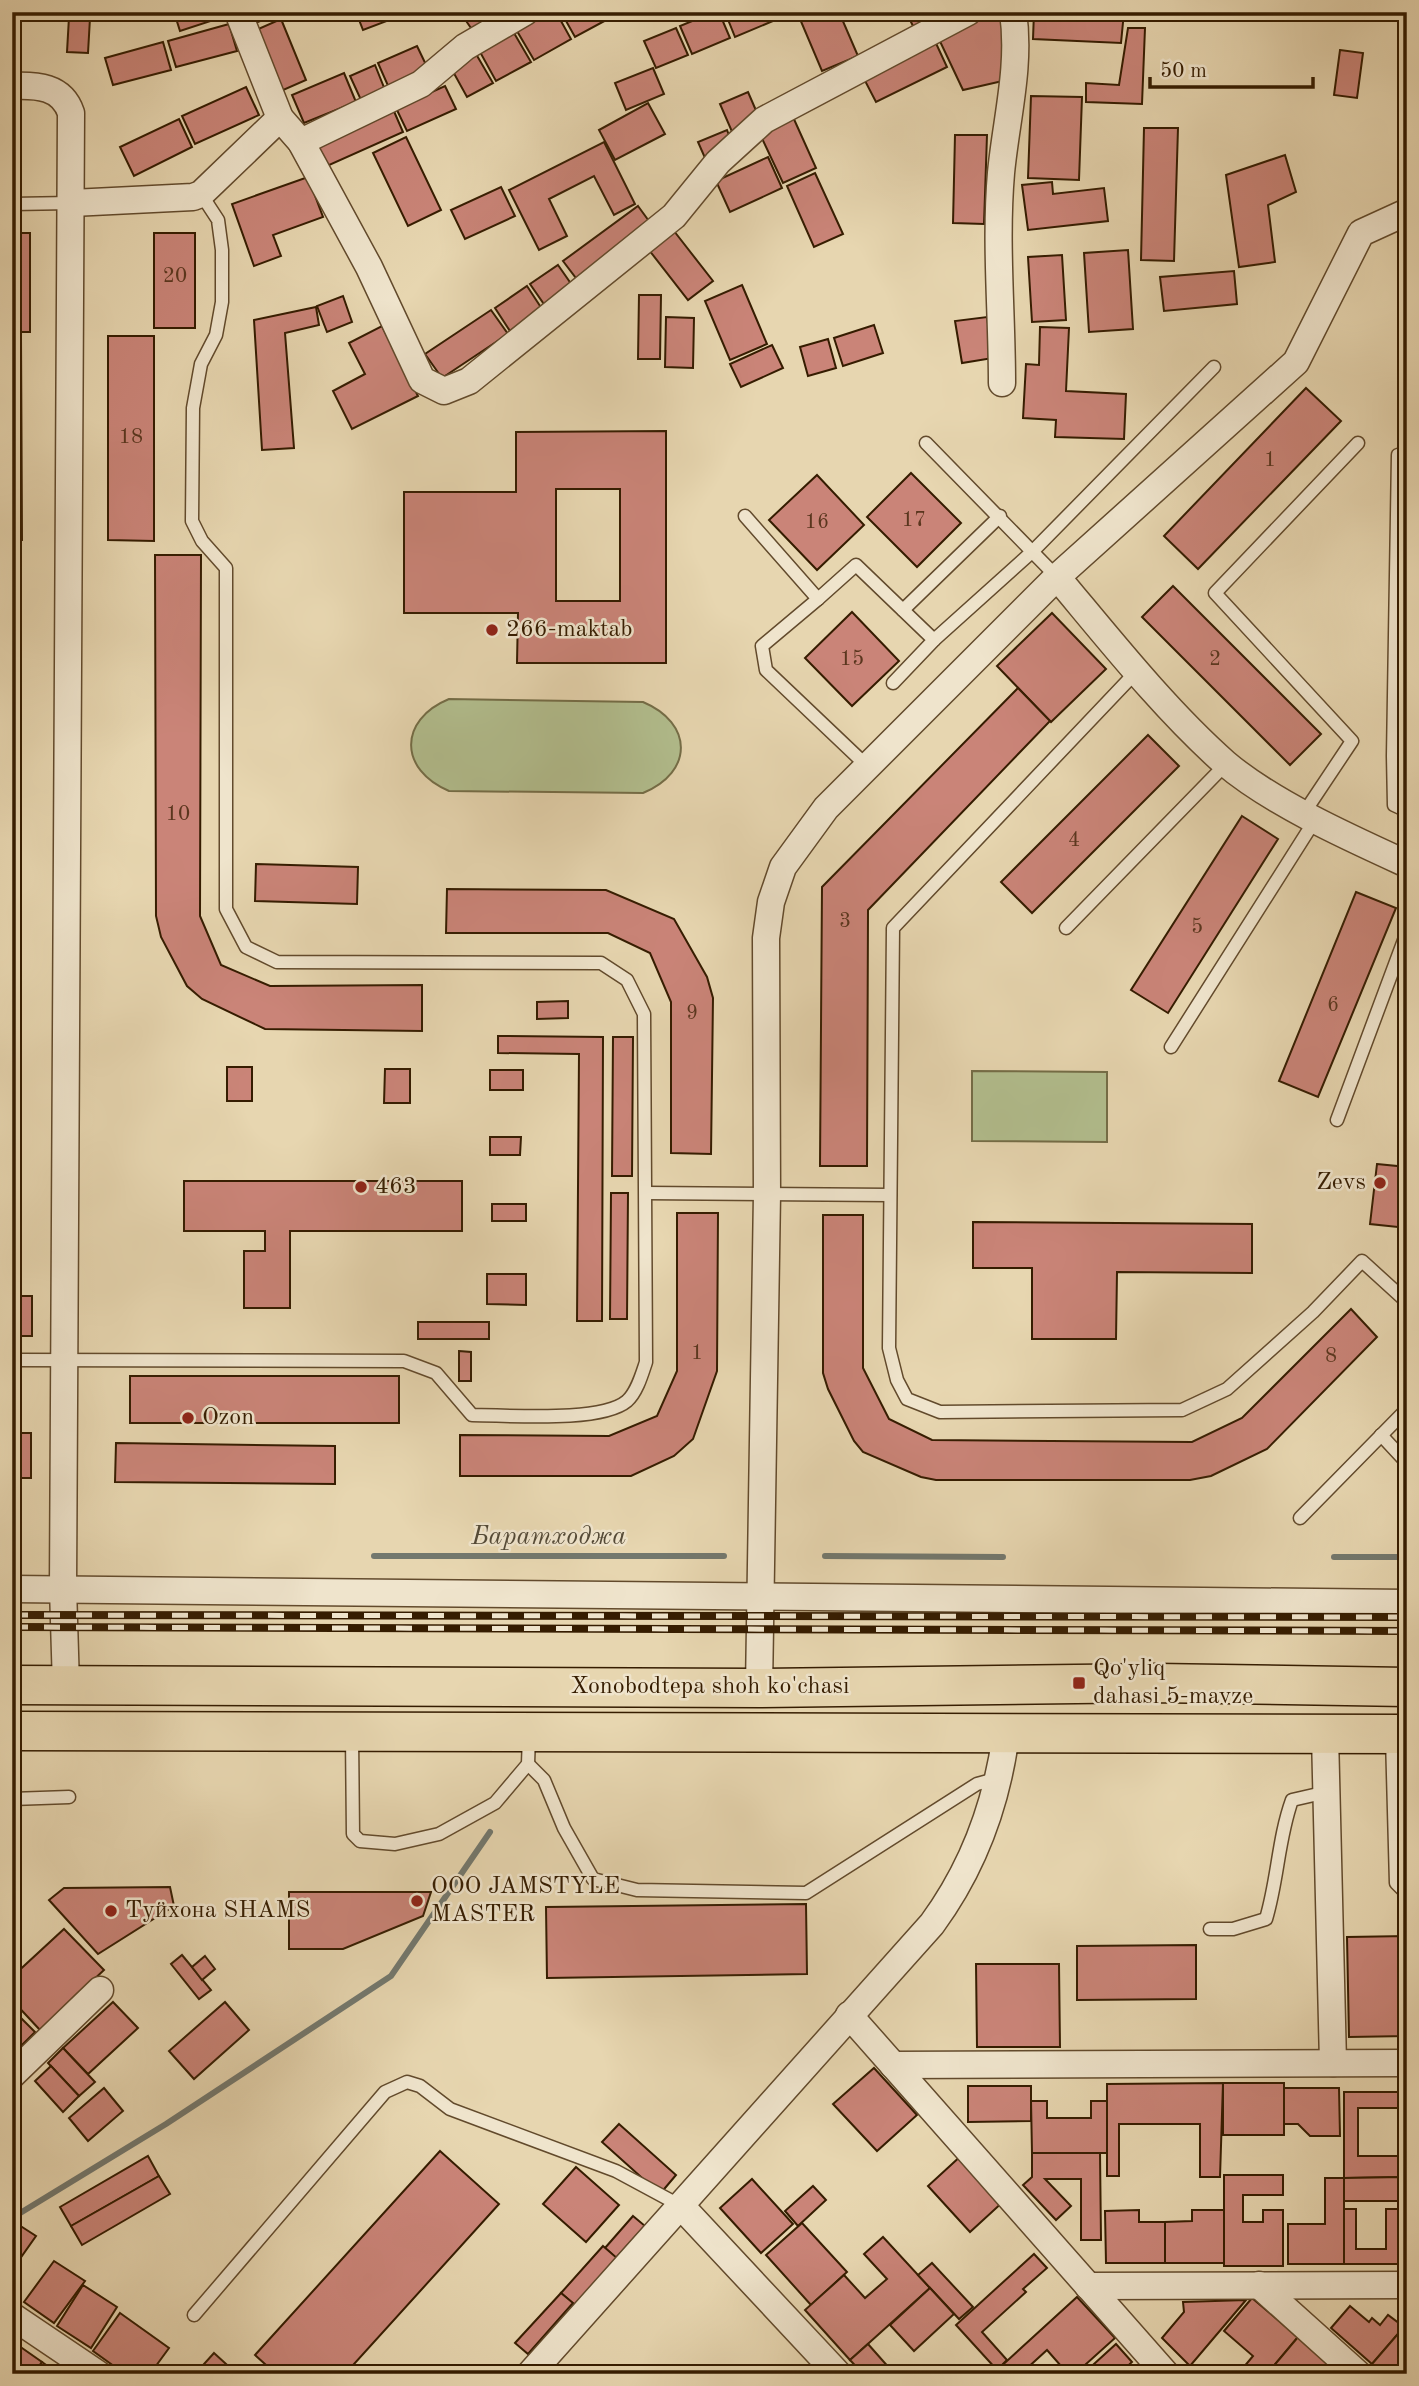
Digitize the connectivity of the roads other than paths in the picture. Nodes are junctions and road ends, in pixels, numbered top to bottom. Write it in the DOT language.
graph roads {
  1 [pos="238,12"];
  2 [pos="525,12"];
  3 [pos="968,12"];
  4 [pos="1013,12"];
  5 [pos="12,86"];
  6 [pos="280,118"];
  7 [pos="301,142"];
  8 [pos="201,194"];
  9 [pos="72,203"];
  10 [pos="12,204"];
  11 [pos="1407,212"];
  12 [pos="1214,367"];
  13 [pos="1002,383"];
  14 [pos="926,443"];
  15 [pos="1358,443"];
  16 [pos="1407,452"];
  17 [pos="745,516"];
  18 [pos="1000,516"];
  19 [pos="1033,551"];
  20 [pos="1057,577"];
  21 [pos="818,599"];
  22 [pos="903,610"];
  23 [pos="934,640"];
  24 [pos="1137,671"];
  25 [pos="893,683"];
  26 [pos="1226,764"];
  27 [pos="867,766"];
  28 [pos="1407,811"];
  29 [pos="1310,817"];
  30 [pos="1407,863"];
  31 [pos="1066,928"];
  32 [pos="1407,932"];
  33 [pos="1171,1047"];
  34 [pos="1337,1120"];
  35 [pos="646,1193"];
  36 [pos="767,1194"];
  37 [pos="890,1195"];
  38 [pos="1407,1302"];
  39 [pos="12,1360"];
  40 [pos="65,1360"];
  41 [pos="1407,1409"];
  42 [pos="1381,1435"];
  43 [pos="1407,1463"];
  44 [pos="1300,1518"];
  45 [pos="63,1588"];
  46 [pos="12,1589"];
  47 [pos="759,1597"];
  48 [pos="1407,1602"];
  49 [pos="12,1685"];
  50 [pos="66,1686"];
  51 [pos="249,1686"];
  52 [pos="1407,1687"];
  53 [pos="759,1688"];
  54 [pos="12,1731"];
  55 [pos="250,1732"];
  56 [pos="352,1733"];
  57 [pos="1006,1734"];
  58 [pos="1399,1734"];
  59 [pos="1325,1735"];
  60 [pos="528,1748"];
  61 [pos="1000,1778"];
  62 [pos="1326,1792"];
  63 [pos="69,1797"];
  64 [pos="12,1799"];
  65 [pos="1407,1894"];
  66 [pos="1210,1929"];
  67 [pos="100,1990"];
  68 [pos="849,2015"];
  69 [pos="1332,2063"];
  70 [pos="1407,2063"];
  71 [pos="893,2066"];
  72 [pos="12,2075"];
  73 [pos="681,2206"];
  74 [pos="1259,2285"];
  75 [pos="1407,2285"];
  76 [pos="1088,2286"];
  77 [pos="194,2315"];
  78 [pos="12,2316"];
  79 [pos="98,2374"];
  80 [pos="530,2374"];
  81 [pos="838,2374"];
  82 [pos="1166,2374"];
  83 [pos="1357,2374"];
  1 -- 6 [label="street"];
  2 -- 7 [label="street"];
  3 -- 7 [label="street"];
  4 -- 13 [label="street"];
  5 -- 9 [label="street"];
  6 -- 7 [label="street"];
  6 -- 8 [label="street"];
  8 -- 9 [label="street"];
  8 -- 35 [label="lane"];
  9 -- 10 [label="lane"];
  9 -- 40 [label="street"];
  11 -- 20 [label="street"];
  12 -- 19 [label="lane"];
  14 -- 18 [label="lane"];
  15 -- 29 [label="lane"];
  16 -- 28 [label="lane"];
  17 -- 21 [label="lane"];
  18 -- 19 [label="lane"];
  18 -- 22 [label="lane"];
  19 -- 20 [label="lane"];
  19 -- 23 [label="lane"];
  20 -- 24 [label="street"];
  20 -- 27 [label="street"];
  21 -- 22 [label="lane"];
  21 -- 27 [label="lane"];
  22 -- 23 [label="lane"];
  23 -- 25 [label="lane"];
  24 -- 26 [label="street"];
  24 -- 37 [label="lane"];
  26 -- 29 [label="street"];
  26 -- 31 [label="lane"];
  27 -- 36 [label="street"];
  29 -- 30 [label="street"];
  29 -- 33 [label="lane"];
  32 -- 34 [label="lane"];
  35 -- 36 [label="lane"];
  35 -- 40 [label="lane"];
  36 -- 37 [label="lane"];
  36 -- 47 [label="street"];
  37 -- 38 [label="lane"];
  39 -- 40 [label="lane"];
  40 -- 45 [label="street"];
  41 -- 42 [label="lane"];
  42 -- 43 [label="lane"];
  42 -- 44 [label="lane"];
  45 -- 46 [label="street"];
  45 -- 47 [label="street"];
  45 -- 50 [label="street"];
  47 -- 48 [label="street"];
  47 -- 53 [label="street"];
  49 -- 50 [label="highway, Xonobodtepa shoh ko'chasi"];
  50 -- 51 [label="highway, Xonobodtepa shoh ko'chasi"];
  51 -- 53 [label="highway, Xonobodtepa shoh ko'chasi"];
  51 -- 55 [label="highway"];
  52 -- 53 [label="highway, Xonobodtepa shoh ko'chasi"];
  54 -- 55 [label="highway, Xonobodtepa shoh ko'chasi"];
  55 -- 56 [label="highway, Xonobodtepa shoh ko'chasi"];
  56 -- 60 [label="highway, Xonobodtepa shoh ko'chasi"];
  56 -- 60 [label="lane"];
  57 -- 59 [label="highway, Xonobodtepa shoh ko'chasi"];
  57 -- 60 [label="highway, Xonobodtepa shoh ko'chasi"];
  57 -- 61 [label="street"];
  58 -- 59 [label="highway, Xonobodtepa shoh ko'chasi"];
  58 -- 65 [label="lane"];
  59 -- 62 [label="street"];
  60 -- 61 [label="lane"];
  61 -- 68 [label="street"];
  62 -- 66 [label="lane"];
  62 -- 69 [label="street"];
  63 -- 64 [label="lane"];
  67 -- 72 [label="street"];
  68 -- 71 [label="street"];
  68 -- 73 [label="street"];
  69 -- 70 [label="street"];
  69 -- 71 [label="street"];
  71 -- 76 [label="street"];
  73 -- 77 [label="lane"];
  73 -- 80 [label="street"];
  73 -- 81 [label="street"];
  74 -- 75 [label="street"];
  74 -- 76 [label="street"];
  74 -- 83 [label="street"];
  76 -- 82 [label="street"];
  78 -- 79 [label="street"];
}
